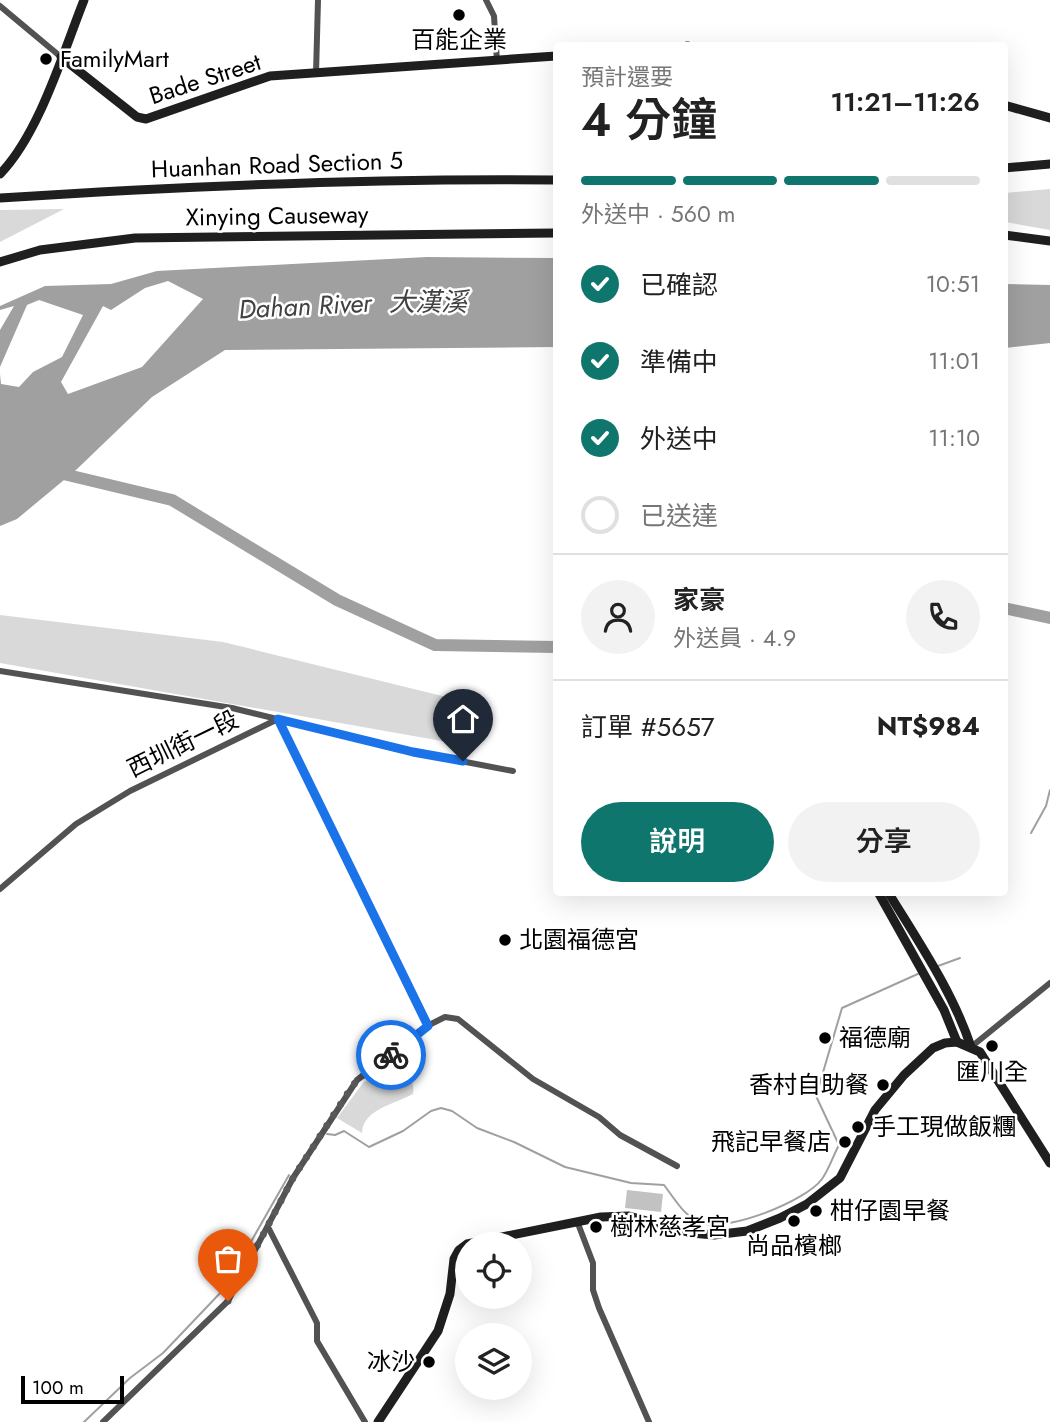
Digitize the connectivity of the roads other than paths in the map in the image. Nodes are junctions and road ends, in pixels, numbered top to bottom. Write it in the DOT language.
graph roads {
  1 [pos="84,0"];
  2 [pos="318,0"];
  3 [pos="486,0"];
  4 [pos="0,6"];
  5 [pos="553,56"];
  6 [pos="61,57"];
  7 [pos="497,61"];
  8 [pos="316,74"];
  9 [pos="1008,106"];
  10 [pos="1050,118"];
  11 [pos="1050,164"];
  12 [pos="1008,168"];
  13 [pos="0,174"];
  14 [pos="553,180"];
  15 [pos="0,198"];
  16 [pos="553,233"];
  17 [pos="1008,236"];
  18 [pos="1050,241"];
  19 [pos="0,262"];
  20 [pos="0,671"];
  21 [pos="278,719"];
  22 [pos="513,771"];
  23 [pos="0,889"];
  24 [pos="880,896"];
  25 [pos="890,896"];
  26 [pos="1050,983"];
  27 [pos="428,1026"];
  28 [pos="957,1042"];
  29 [pos="971,1047"];
  30 [pos="1050,1163"];
  31 [pos="677,1166"];
  32 [pos="577,1220"];
  33 [pos="268,1227"];
  34 [pos="103,1422"];
  35 [pos="365,1422"];
  36 [pos="378,1422"];
  37 [pos="649,1422"];
  1 -- 6 [label="street"];
  2 -- 8 [label="street"];
  3 -- 7 [label="street"];
  4 -- 6 [label="street"];
  5 -- 7 [label="street, Bade Street"];
  6 -- 8 [label="street, Bade Street"];
  6 -- 13 [label="street"];
  7 -- 8 [label="street, Bade Street"];
  9 -- 10 [label="street"];
  11 -- 12 [label="street"];
  14 -- 15 [label="street, Huanhan Road Section 5"];
  16 -- 19 [label="street, Xinying Causeway"];
  17 -- 18 [label="street"];
  20 -- 21 [label="street"];
  21 -- 22 [label="street"];
  21 -- 23 [label="street, 西圳街一段"];
  21 -- 27 [label="street, 西圳街一段"];
  24 -- 28 [label="street"];
  25 -- 29 [label="street"];
  26 -- 29 [label="street"];
  27 -- 31 [label="street"];
  27 -- 33 [label="street"];
  28 -- 29 [label="street"];
  28 -- 32 [label="street"];
  29 -- 30 [label="street"];
  32 -- 36 [label="street"];
  32 -- 37 [label="street"];
  33 -- 34 [label="street"];
  33 -- 35 [label="street"];
}
